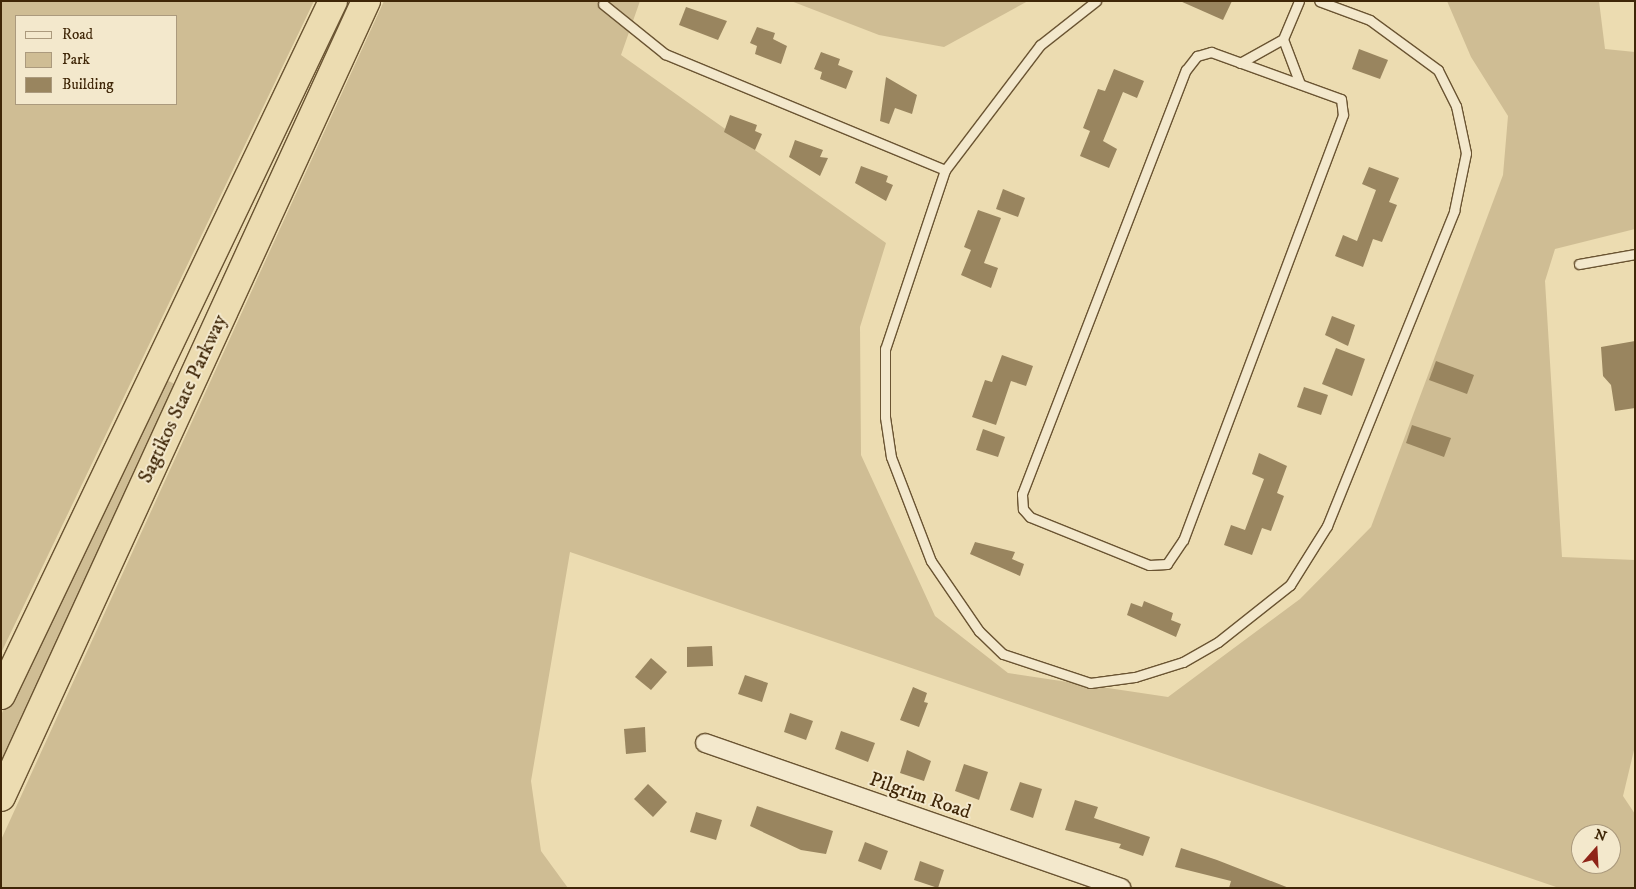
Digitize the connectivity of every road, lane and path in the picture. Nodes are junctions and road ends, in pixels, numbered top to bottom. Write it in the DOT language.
graph roads {
  1 [pos="333,1"];
  2 [pos="366,1"];
  3 [pos="1096,1"];
  4 [pos="1299,1"];
  5 [pos="1319,1"];
  6 [pos="603,4"];
  7 [pos="1283,39"];
  8 [pos="1240,63"];
  9 [pos="1300,84"];
  10 [pos="945,170"];
  11 [pos="1635,254"];
  12 [pos="1579,264"];
  13 [pos="1,696"];
  14 [pos="705,743"];
  15 [pos="1,797"];
  16 [pos="1121,888"];
  1 -- 13 [label="highway, Sagtikos State Parkway"];
  2 -- 15 [label="highway, Sagtikos State Parkway"];
  3 -- 10 [label="lane"];
  4 -- 7 [label="lane"];
  5 -- 10 [label="lane"];
  6 -- 10 [label="lane"];
  7 -- 8 [label="lane"];
  7 -- 9 [label="lane"];
  8 -- 9 [label="lane"];
  8 -- 9 [label="lane"];
  11 -- 12 [label="lane"];
  14 -- 16 [label="street, Pilgrim Road"];
}
